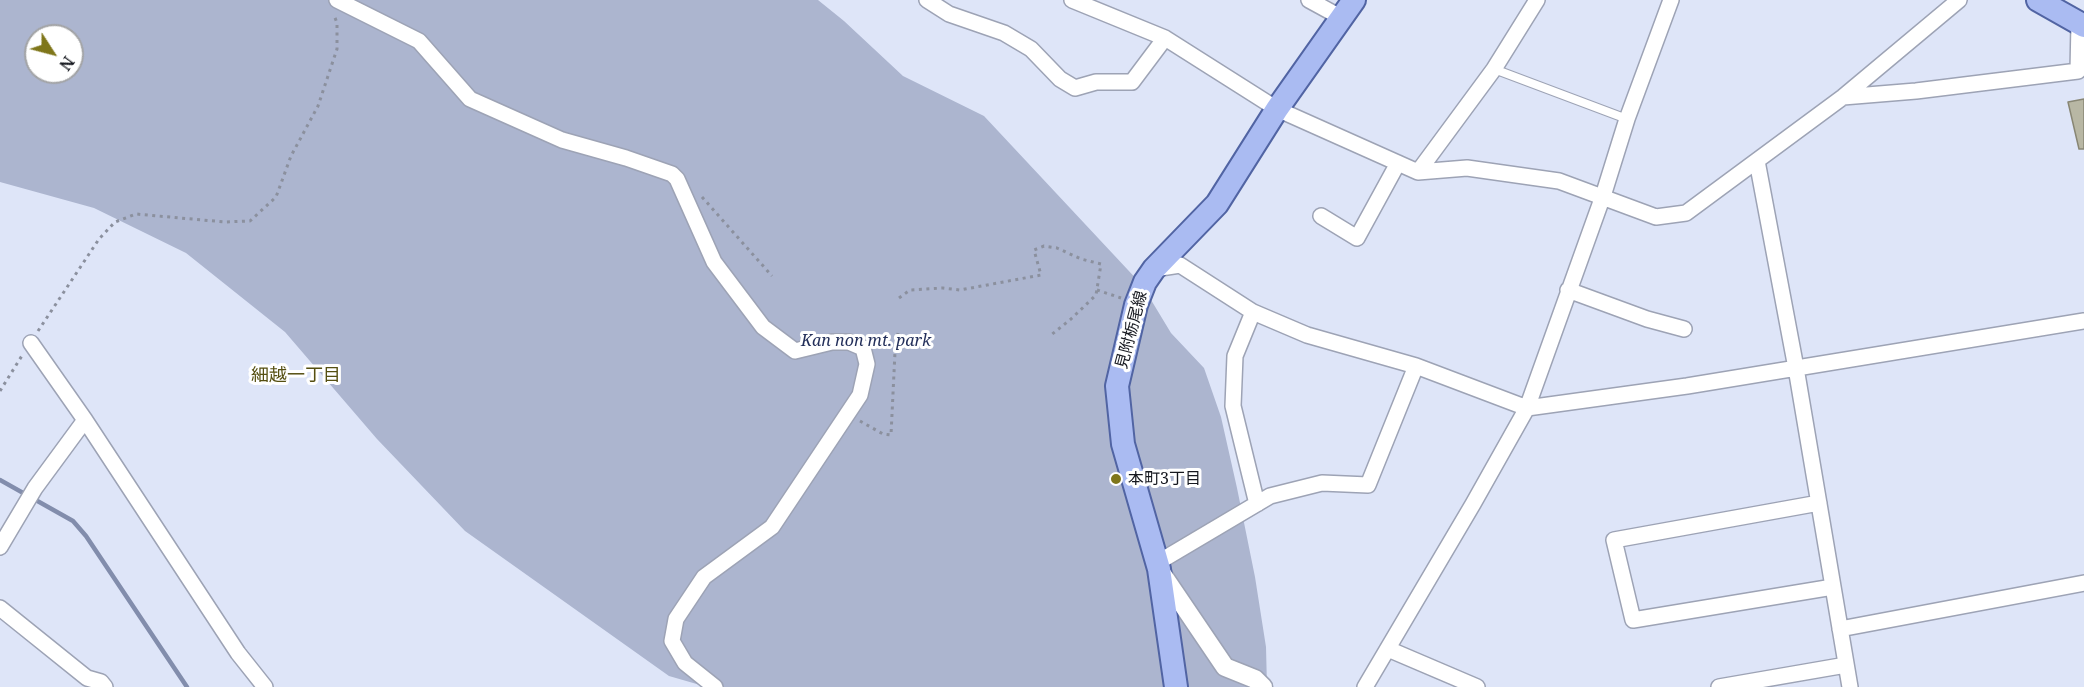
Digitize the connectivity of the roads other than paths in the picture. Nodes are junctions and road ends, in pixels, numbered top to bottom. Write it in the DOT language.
graph roads {
  1 [pos="927,0"];
  2 [pos="1072,0"];
  3 [pos="1309,0"];
  4 [pos="1537,0"];
  5 [pos="1671,0"];
  6 [pos="1959,0"];
  7 [pos="2038,0"];
  8 [pos="334,4"];
  9 [pos="1348,9"];
  10 [pos="2081,25"];
  11 [pos="1165,38"];
  12 [pos="1494,69"];
  13 [pos="1843,97"];
  14 [pos="1277,110"];
  15 [pos="1627,119"];
  16 [pos="1757,161"];
  17 [pos="1398,163"];
  18 [pos="1418,172"];
  19 [pos="1603,196"];
  20 [pos="1321,216"];
  21 [pos="1154,269"];
  22 [pos="1568,290"];
  23 [pos="1253,312"];
  24 [pos="2084,321"];
  25 [pos="1684,329"];
  26 [pos="31,343"];
  27 [pos="1416,366"];
  28 [pos="1796,368"];
  29 [pos="1527,408"];
  30 [pos="85,420"];
  31 [pos="1819,503"];
  32 [pos="1257,504"];
  33 [pos="0,547"];
  34 [pos="1158,566"];
  35 [pos="2084,583"];
  36 [pos="1833,587"];
  37 [pos="0,608"];
  38 [pos="1840,628"];
  39 [pos="1388,649"];
  40 [pos="1846,665"];
  41 [pos="105,687"];
  42 [pos="265,687"];
  43 [pos="715,687"];
  44 [pos="1176,687"];
  45 [pos="1263,687"];
  46 [pos="1365,687"];
  47 [pos="1477,687"];
  48 [pos="1719,687"];
  49 [pos="1850,687"];
  1 -- 11 [label="street"];
  2 -- 11 [label="street"];
  3 -- 9 [label="street"];
  4 -- 12 [label="street"];
  5 -- 15 [label="street"];
  6 -- 13 [label="street"];
  7 -- 10 [label="main road"];
  8 -- 43 [label="street"];
  9 -- 14 [label="main road, 見附栃尾線"];
  10 -- 13 [label="street"];
  11 -- 14 [label="street"];
  12 -- 15 [label="lane"];
  12 -- 18 [label="street"];
  13 -- 16 [label="street"];
  14 -- 17 [label="street"];
  14 -- 21 [label="main road, 見附栃尾線"];
  15 -- 19 [label="street"];
  16 -- 19 [label="street"];
  16 -- 28 [label="street"];
  17 -- 18 [label="street"];
  17 -- 20 [label="street"];
  18 -- 19 [label="street"];
  19 -- 22 [label="street"];
  21 -- 23 [label="street"];
  21 -- 34 [label="main road, 見附栃尾線"];
  22 -- 25 [label="street"];
  22 -- 29 [label="street"];
  23 -- 27 [label="street"];
  23 -- 32 [label="street"];
  24 -- 28 [label="street"];
  26 -- 30 [label="street"];
  27 -- 29 [label="street"];
  27 -- 32 [label="street"];
  28 -- 29 [label="street"];
  28 -- 31 [label="street"];
  29 -- 39 [label="street"];
  30 -- 33 [label="street"];
  30 -- 42 [label="street"];
  31 -- 36 [label="street"];
  31 -- 36 [label="street"];
  32 -- 34 [label="street"];
  34 -- 44 [label="main road, 見附栃尾線"];
  34 -- 45 [label="street"];
  35 -- 38 [label="street"];
  36 -- 38 [label="street"];
  37 -- 41 [label="street"];
  38 -- 40 [label="street"];
  39 -- 46 [label="street"];
  39 -- 47 [label="street"];
  40 -- 48 [label="street"];
  40 -- 49 [label="street"];
}
